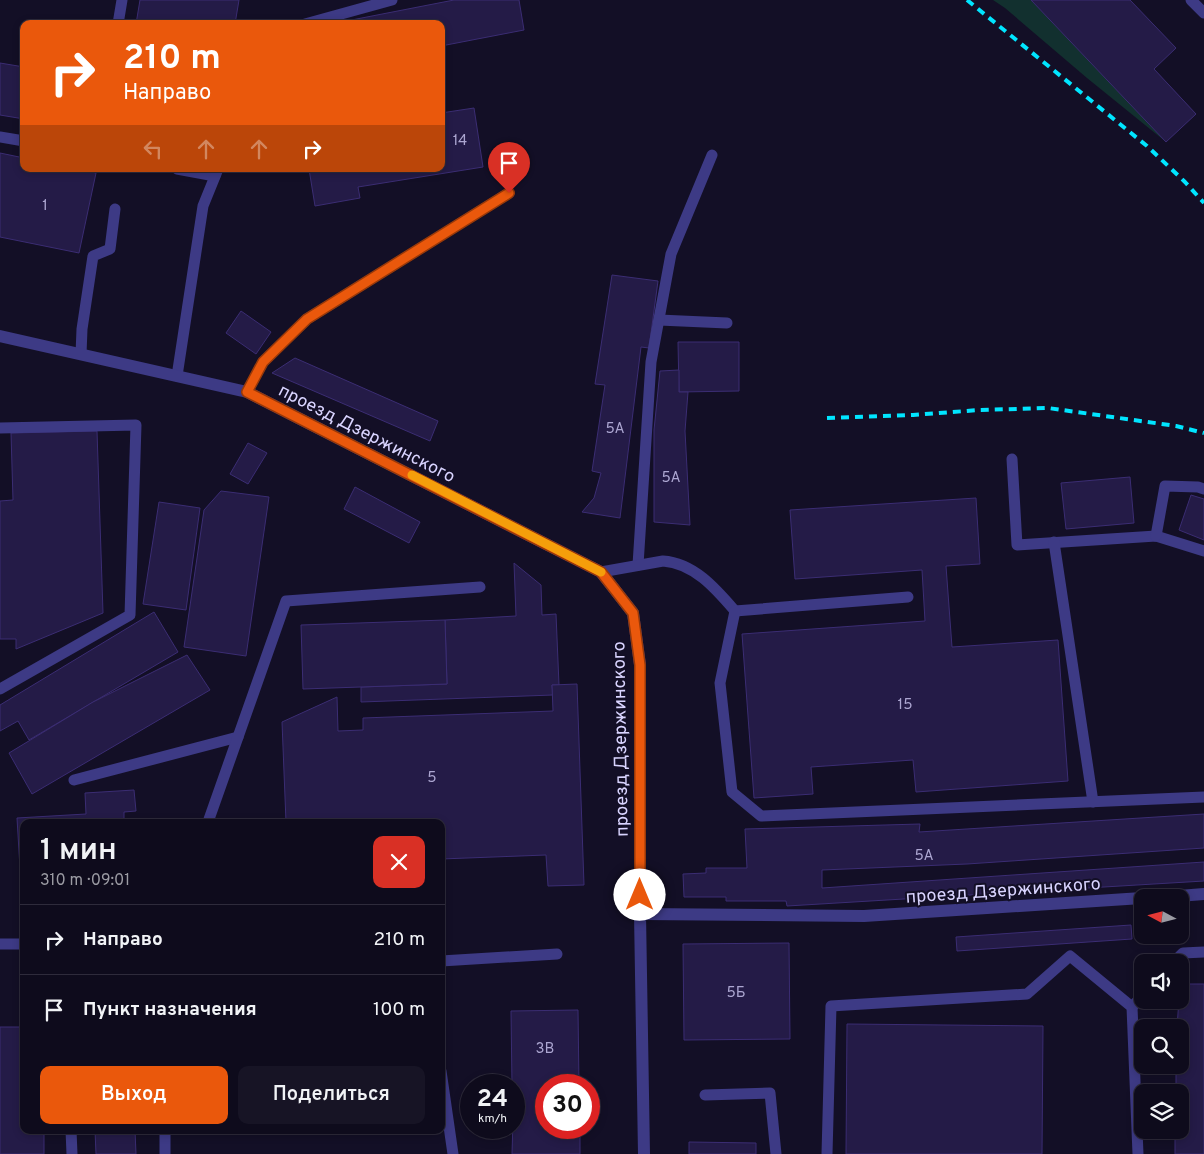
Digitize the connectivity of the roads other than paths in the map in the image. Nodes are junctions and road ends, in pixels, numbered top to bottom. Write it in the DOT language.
graph roads {
  1 [pos="122,0"];
  2 [pos="392,0"];
  3 [pos="1191,0"];
  4 [pos="1204,13"];
  5 [pos="119,20"];
  6 [pos="320,20"];
  7 [pos="0,137"];
  8 [pos="20,140"];
  9 [pos="712,155"];
  10 [pos="216,172"];
  11 [pos="509,193"];
  12 [pos="115,209"];
  13 [pos="659,320"];
  14 [pos="727,323"];
  15 [pos="0,336"];
  16 [pos="81,354"];
  17 [pos="177,376"];
  18 [pos="247,392"];
  19 [pos="0,428"];
  20 [pos="1012,458"];
  21 [pos="1204,488"];
  22 [pos="1156,536"];
  23 [pos="1054,542"];
  24 [pos="1204,551"];
  25 [pos="638,565"];
  26 [pos="601,572"];
  27 [pos="480,587"];
  28 [pos="908,596"];
  29 [pos="735,611"];
  30 [pos="0,689"];
  31 [pos="238,737"];
  32 [pos="74,780"];
  33 [pos="1204,797"];
  34 [pos="1093,802"];
  35 [pos="209,819"];
  36 [pos="1204,894"];
  37 [pos="1189,895"];
  38 [pos="1134,899"];
  39 [pos="640,914"];
  40 [pos="0,944"];
  41 [pos="20,944"];
  42 [pos="1204,952"];
  43 [pos="556,954"];
  44 [pos="1182,954"];
  45 [pos="445,962"];
  46 [pos="1132,1007"];
  47 [pos="705,1095"];
  48 [pos="445,1099"];
  49 [pos="71,1134"];
  50 [pos="165,1134"];
  51 [pos="72,1154"];
  52 [pos="165,1154"];
  53 [pos="453,1154"];
  54 [pos="644,1154"];
  55 [pos="776,1154"];
  56 [pos="827,1154"];
  57 [pos="1138,1154"];
  1 -- 5 [label="lane"];
  2 -- 6 [label="lane"];
  3 -- 4 [label="lane"];
  7 -- 8 [label="lane"];
  9 -- 13 [label="lane"];
  10 -- 17 [label="lane"];
  11 -- 18 [label="lane"];
  12 -- 16 [label="lane"];
  13 -- 14 [label="lane"];
  13 -- 25 [label="lane"];
  15 -- 16 [label="street, проезд Дзержинского"];
  16 -- 17 [label="street, проезд Дзержинского"];
  17 -- 18 [label="street, проезд Дзержинского"];
  18 -- 26 [label="street, проезд Дзержинского"];
  19 -- 30 [label="lane"];
  20 -- 23 [label="lane"];
  21 -- 22 [label="lane"];
  22 -- 23 [label="lane"];
  22 -- 24 [label="lane"];
  23 -- 34 [label="lane"];
  25 -- 26 [label="lane"];
  25 -- 29 [label="lane"];
  26 -- 39 [label="street, проезд Дзержинского"];
  27 -- 31 [label="lane"];
  28 -- 29 [label="lane"];
  29 -- 34 [label="lane"];
  31 -- 32 [label="lane"];
  31 -- 35 [label="lane"];
  33 -- 34 [label="lane"];
  36 -- 37 [label="street"];
  38 -- 39 [label="street, проезд Дзержинского"];
  39 -- 54 [label="street"];
  40 -- 41 [label="lane"];
  42 -- 44 [label="lane"];
  43 -- 45 [label="lane"];
  46 -- 56 [label="lane"];
  46 -- 57 [label="lane"];
  47 -- 55 [label="lane"];
  48 -- 53 [label="lane"];
  49 -- 51 [label="lane"];
  50 -- 52 [label="lane"];
}
